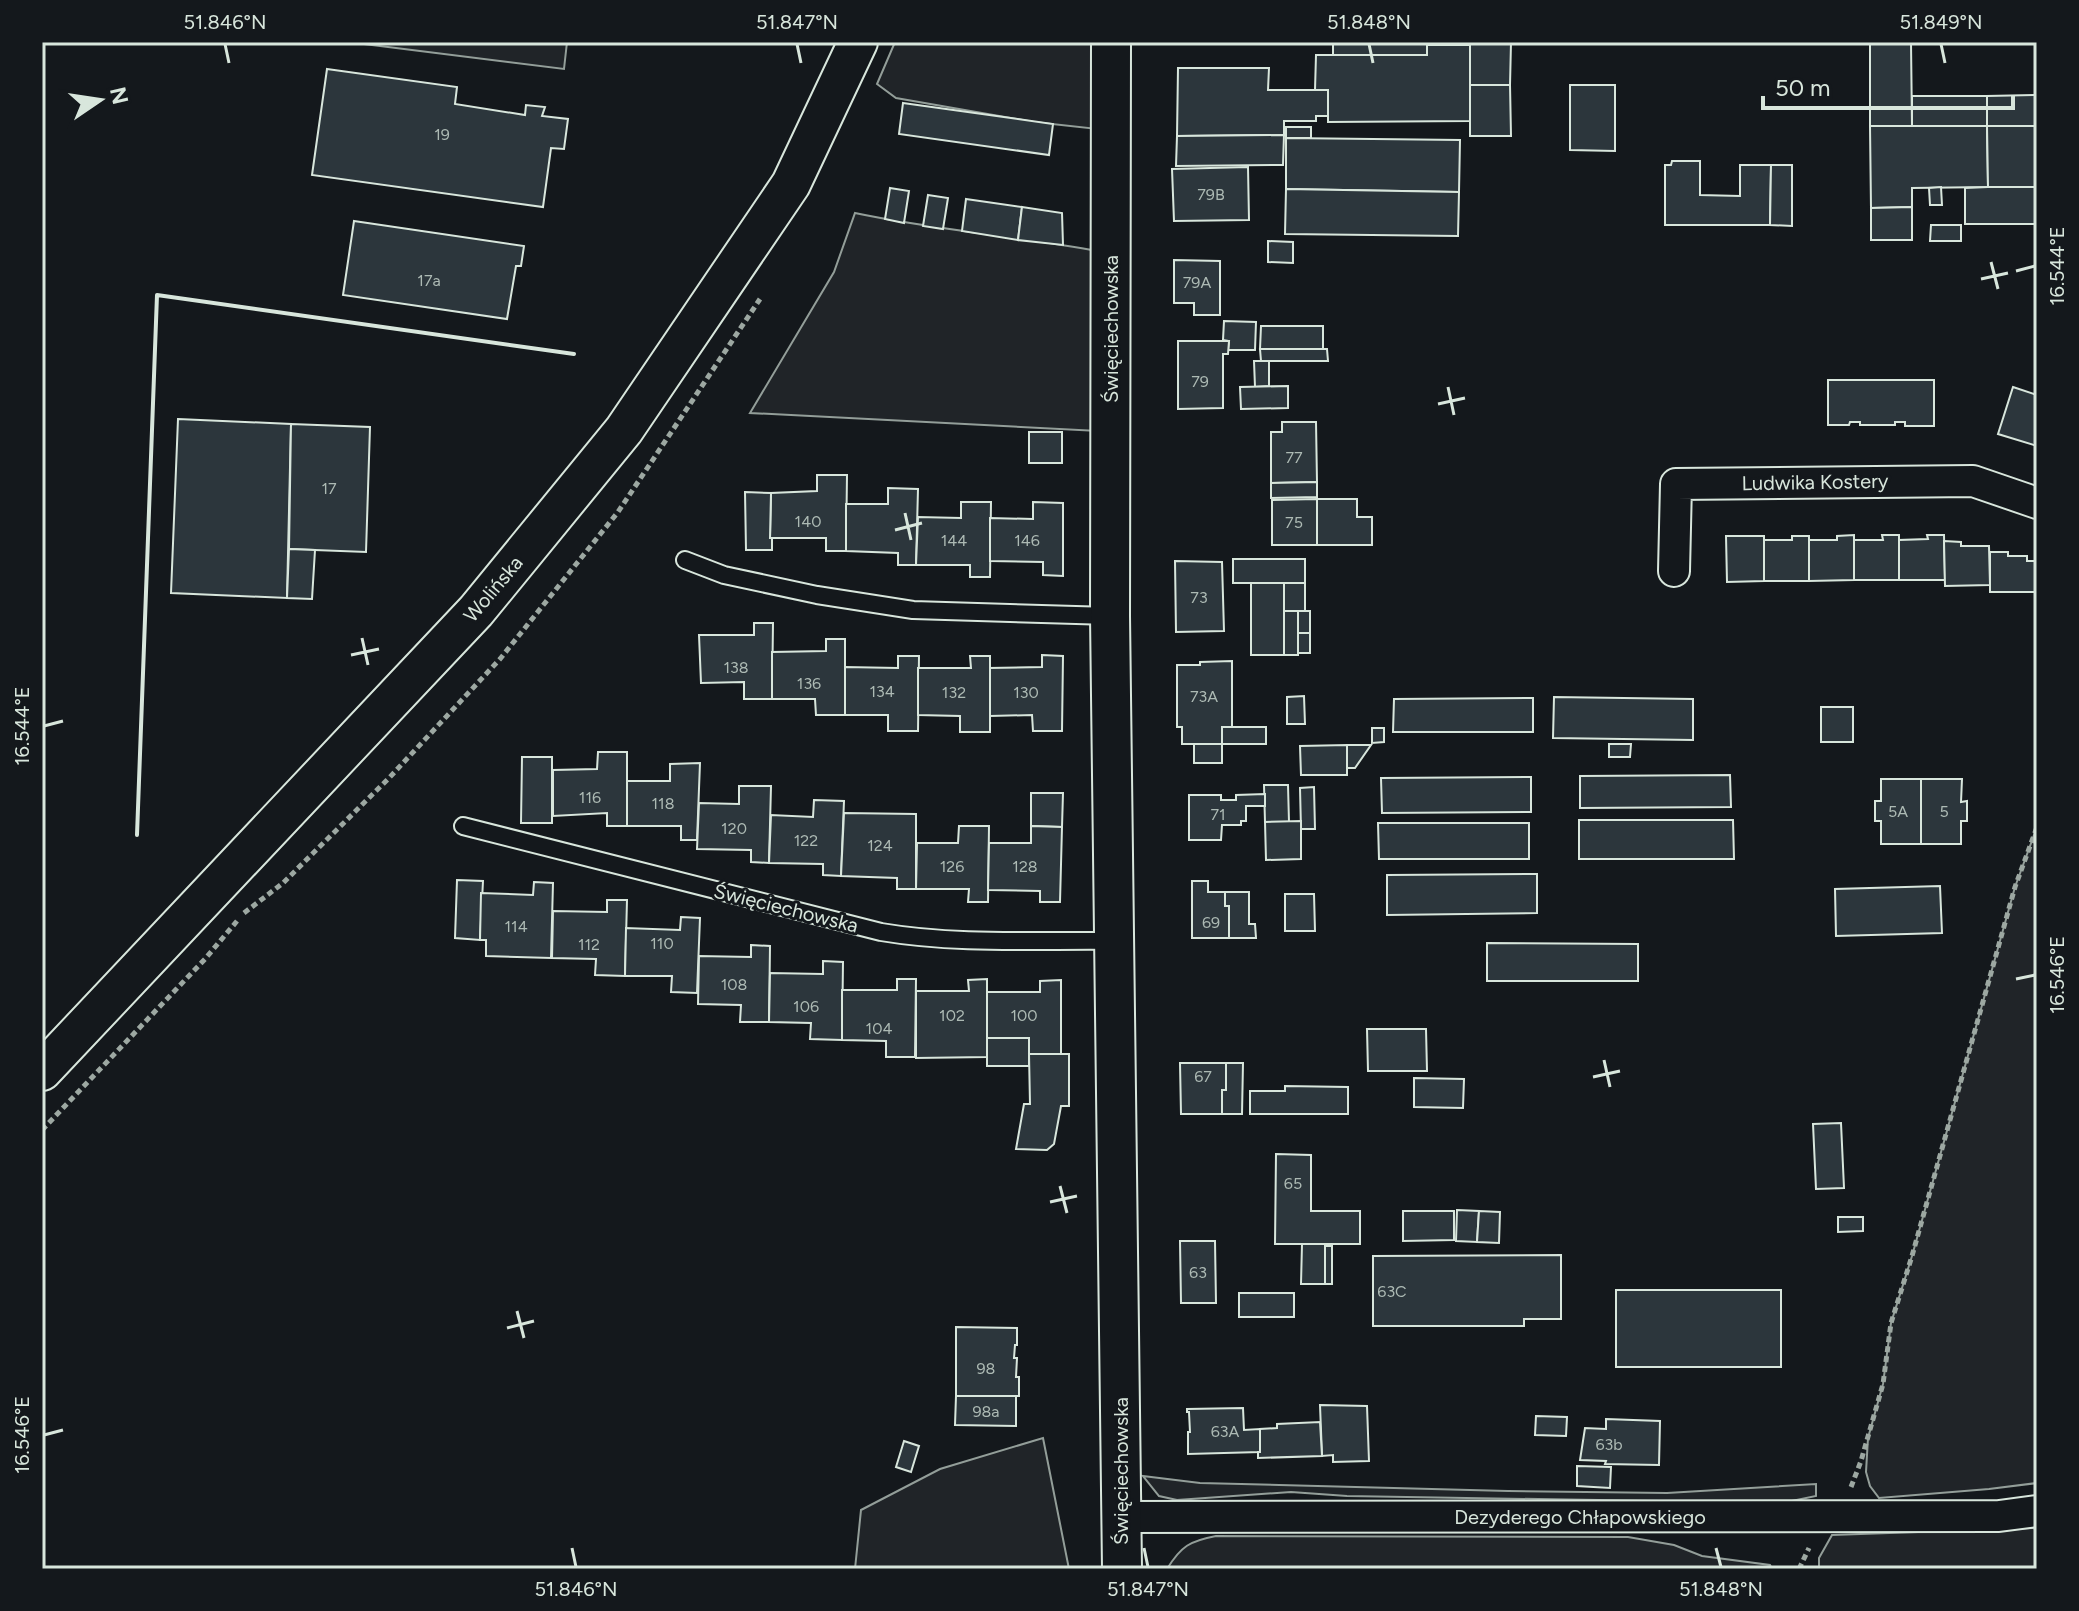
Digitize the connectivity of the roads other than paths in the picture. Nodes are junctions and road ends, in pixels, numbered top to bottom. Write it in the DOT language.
graph roads {
  1 [pos="858,42"];
  2 [pos="1111,42"];
  3 [pos="2037,503"];
  4 [pos="685,560"];
  5 [pos="1674,571"];
  6 [pos="1110,616"];
  7 [pos="463,826"];
  8 [pos="1115,941"];
  9 [pos="42,1071"];
  10 [pos="2037,1511"];
  11 [pos="1122,1517"];
  12 [pos="1122,1569"];
  1 -- 9 [label="street, Wolińska"];
  2 -- 6 [label="street, Święciechowska"];
  3 -- 5 [label="street, Ludwika Kostery"];
  4 -- 6 [label="lane"];
  6 -- 8 [label="street, Święciechowska"];
  7 -- 8 [label="lane, Święciechowska"];
  8 -- 11 [label="street, Święciechowska"];
  10 -- 11 [label="street, Dezyderego Chłapowskiego"];
  11 -- 12 [label="street, Święciechowska"];
}
